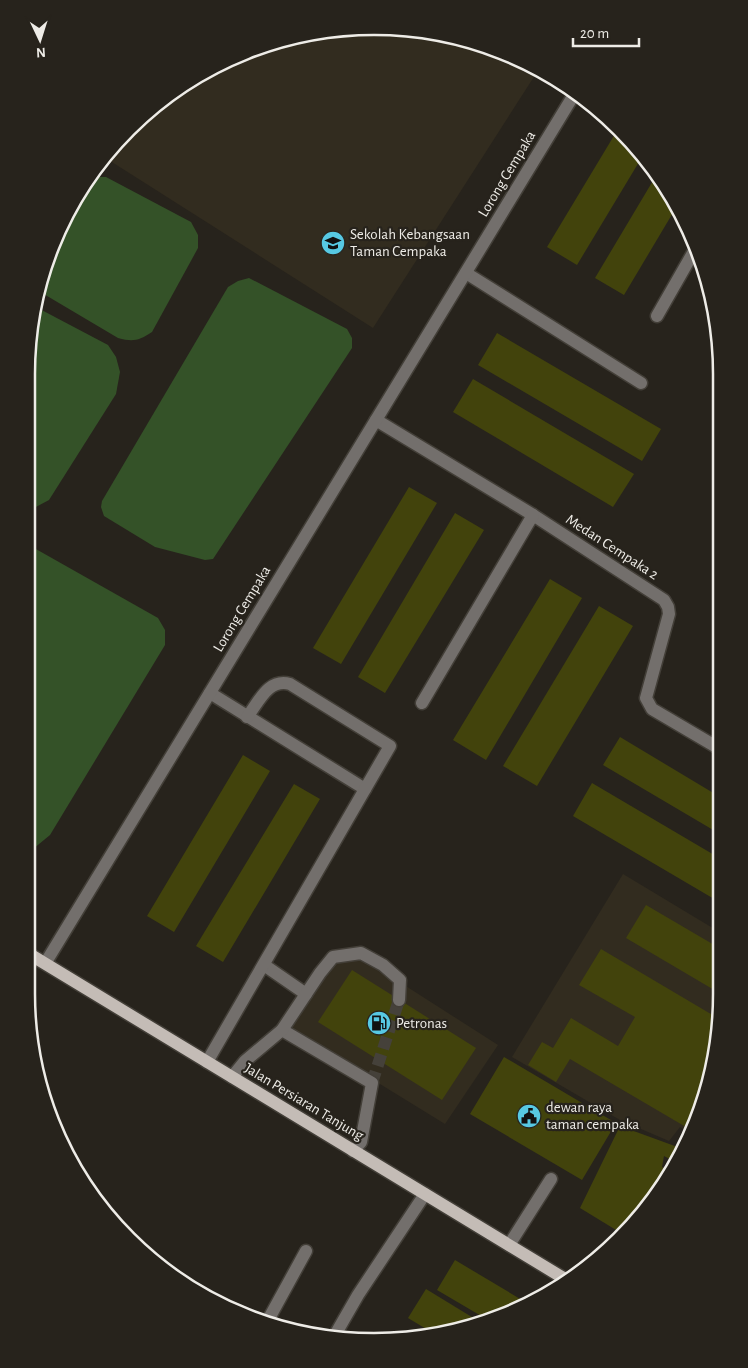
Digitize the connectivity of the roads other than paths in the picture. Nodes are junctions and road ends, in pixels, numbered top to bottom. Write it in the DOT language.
graph roads {
  1 [pos="571,99"];
  2 [pos="691,256"];
  3 [pos="466,273"];
  4 [pos="657,316"];
  5 [pos="641,383"];
  6 [pos="376,420"];
  7 [pos="533,515"];
  8 [pos="210,693"];
  9 [pos="422,703"];
  10 [pos="248,717"];
  11 [pos="713,745"];
  12 [pos="365,789"];
  13 [pos="35,956"];
  14 [pos="46,962"];
  15 [pos="264,965"];
  16 [pos="306,994"];
  17 [pos="399,1000"];
  18 [pos="282,1030"];
  19 [pos="207,1062"];
  20 [pos="232,1077"];
  21 [pos="353,1151"];
  22 [pos="551,1179"];
  23 [pos="425,1194"];
  24 [pos="509,1245"];
  25 [pos="306,1251"];
  26 [pos="561,1277"];
  27 [pos="270,1316"];
  28 [pos="337,1331"];
  1 -- 3 [label="street, Lorong Cempaka"];
  2 -- 4 [label="street"];
  3 -- 5 [label="street"];
  3 -- 6 [label="street, Lorong Cempaka"];
  6 -- 7 [label="street, Medan Cempaka 2"];
  6 -- 8 [label="street, Lorong Cempaka"];
  7 -- 9 [label="street"];
  7 -- 11 [label="street, Medan Cempaka 2"];
  8 -- 10 [label="street"];
  8 -- 14 [label="street, Lorong Cempaka"];
  10 -- 12 [label="street"];
  10 -- 12 [label="street"];
  12 -- 15 [label="street"];
  13 -- 14 [label="main road, Jalan Persiaran Tanjung"];
  14 -- 19 [label="main road, Jalan Persiaran Tanjung"];
  15 -- 16 [label="street"];
  15 -- 19 [label="street"];
  16 -- 17 [label="street"];
  16 -- 18 [label="street"];
  18 -- 20 [label="street"];
  18 -- 21 [label="street"];
  19 -- 20 [label="main road, Jalan Persiaran Tanjung"];
  20 -- 21 [label="main road, Jalan Persiaran Tanjung"];
  21 -- 23 [label="main road, Jalan Persiaran Tanjung"];
  22 -- 24 [label="street"];
  23 -- 24 [label="main road, Jalan Persiaran Tanjung"];
  23 -- 28 [label="street"];
  24 -- 26 [label="main road, Jalan Persiaran Tanjung"];
  25 -- 27 [label="street"];
}
